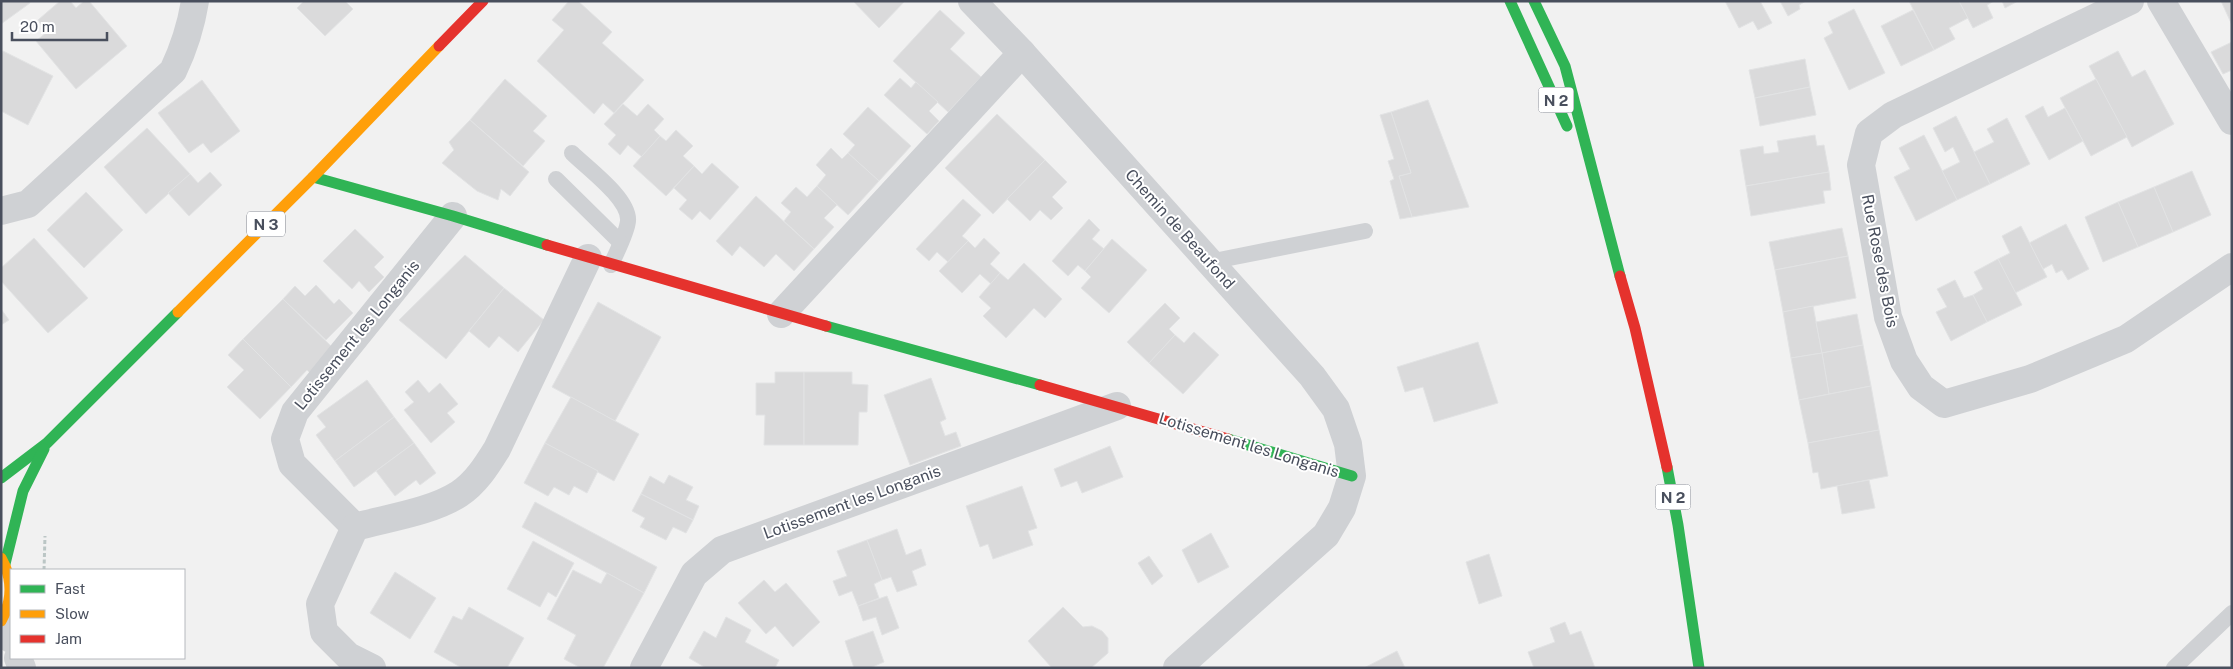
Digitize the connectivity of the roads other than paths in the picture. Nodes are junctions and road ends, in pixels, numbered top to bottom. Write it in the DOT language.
graph roads {
  1 [pos="195,1"];
  2 [pos="483,1"];
  3 [pos="972,1"];
  4 [pos="1510,1"];
  5 [pos="1534,1"];
  6 [pos="1546,1"];
  7 [pos="2130,1"];
  8 [pos="2162,1"];
  9 [pos="1022,53"];
  10 [pos="1565,66"];
  11 [pos="2232,121"];
  12 [pos="572,153"];
  13 [pos="313,177"];
  14 [pos="556,179"];
  15 [pos="1599,200"];
  16 [pos="1,211"];
  17 [pos="453,216"];
  18 [pos="1365,231"];
  19 [pos="620,242"];
  20 [pos="600,262"];
  21 [pos="1209,262"];
  22 [pos="2232,267"];
  23 [pos="781,314"];
  24 [pos="1116,406"];
  25 [pos="47,444"];
  26 [pos="1352,476"];
  27 [pos="1,478"];
  28 [pos="355,527"];
  29 [pos="3,561"];
  30 [pos="2232,612"];
  31 [pos="5,626"];
  32 [pos="372,668"];
  33 [pos="644,668"];
  34 [pos="1177,668"];
  35 [pos="1699,668"];
  36 [pos="2174,668"];
  1 -- 16 [label="street"];
  2 -- 13 [label="main road, N 3"];
  3 -- 9 [label="street, Chemin de Beaufond"];
  4 -- 15 [label="main road, N 2"];
  5 -- 10 [label="main road, N 2"];
  6 -- 10 [label="lane"];
  7 -- 22 [label="street, Rue Rose des Bois"];
  8 -- 11 [label="street"];
  9 -- 21 [label="street, Chemin de Beaufond"];
  9 -- 23 [label="street"];
  10 -- 15 [label="main road, N 2"];
  12 -- 19 [label="lane"];
  13 -- 17 [label="main road, Lotissement les Longanis"];
  13 -- 25 [label="main road, N 3"];
  14 -- 19 [label="lane"];
  15 -- 35 [label="main road, N 2"];
  17 -- 20 [label="main road, Lotissement les Longanis"];
  17 -- 28 [label="street, Lotissement les Longanis"];
  18 -- 21 [label="lane"];
  19 -- 20 [label="lane"];
  20 -- 23 [label="main road, Lotissement les Longanis"];
  20 -- 28 [label="street"];
  21 -- 26 [label="street, Chemin de Beaufond"];
  23 -- 24 [label="main road, Lotissement les Longanis"];
  24 -- 26 [label="main road, Lotissement les Longanis"];
  24 -- 33 [label="street, Lotissement les Longanis"];
  25 -- 27 [label="main road, N 3"];
  25 -- 29 [label="main road, N 3"];
  26 -- 34 [label="street"];
  28 -- 32 [label="street"];
  29 -- 31 [label="main road"];
  30 -- 36 [label="lane"];
}
